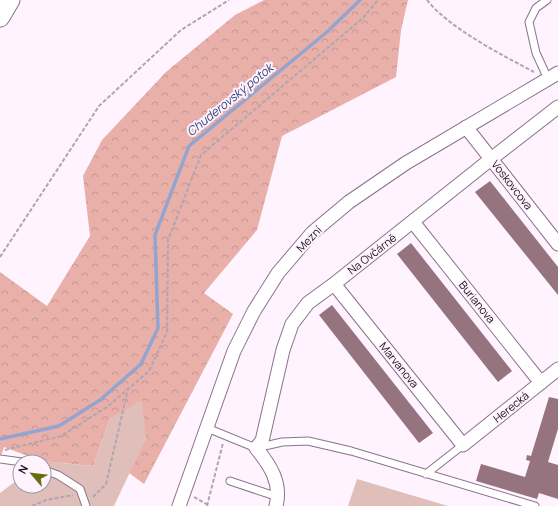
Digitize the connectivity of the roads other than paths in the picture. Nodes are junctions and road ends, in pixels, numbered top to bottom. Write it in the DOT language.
graph roads {
  1 [pos="10,0"];
  2 [pos="547,0"];
  3 [pos="0,17"];
  4 [pos="553,76"];
  5 [pos="558,107"];
  6 [pos="466,126"];
  7 [pos="491,159"];
  8 [pos="413,222"];
  9 [pos="558,244"];
  10 [pos="334,284"];
  11 [pos="558,369"];
  12 [pos="541,383"];
  13 [pos="207,428"];
  14 [pos="463,445"];
  15 [pos="256,448"];
  16 [pos="0,459"];
  17 [pos="12,461"];
  18 [pos="52,473"];
  19 [pos="426,474"];
  20 [pos="230,481"];
  21 [pos="277,502"];
  22 [pos="86,505"];
  23 [pos="179,506"];
  24 [pos="535,506"];
  1 -- 3 [label="street"];
  2 -- 4 [label="lane"];
  4 -- 6 [label="street, Mezní"];
  5 -- 7 [label="street, Na Ovčárně"];
  6 -- 7 [label="street, Voskovcova"];
  6 -- 13 [label="street, Mezní"];
  7 -- 8 [label="street, Na Ovčárně"];
  7 -- 9 [label="street, Voskovcova"];
  8 -- 10 [label="street, Na Ovčárně"];
  8 -- 12 [label="street, Burianova"];
  10 -- 14 [label="street, Marvanova"];
  10 -- 15 [label="street, Na Ovčárně"];
  11 -- 12 [label="street, Herecká"];
  12 -- 14 [label="street, Herecká"];
  13 -- 15 [label="lane"];
  13 -- 23 [label="street, Mezní"];
  14 -- 19 [label="lane"];
  15 -- 19 [label="lane"];
  15 -- 21 [label="street"];
  16 -- 17 [label="lane"];
  18 -- 22 [label="lane"];
  19 -- 24 [label="lane"];
  20 -- 21 [label="lane"];
}
